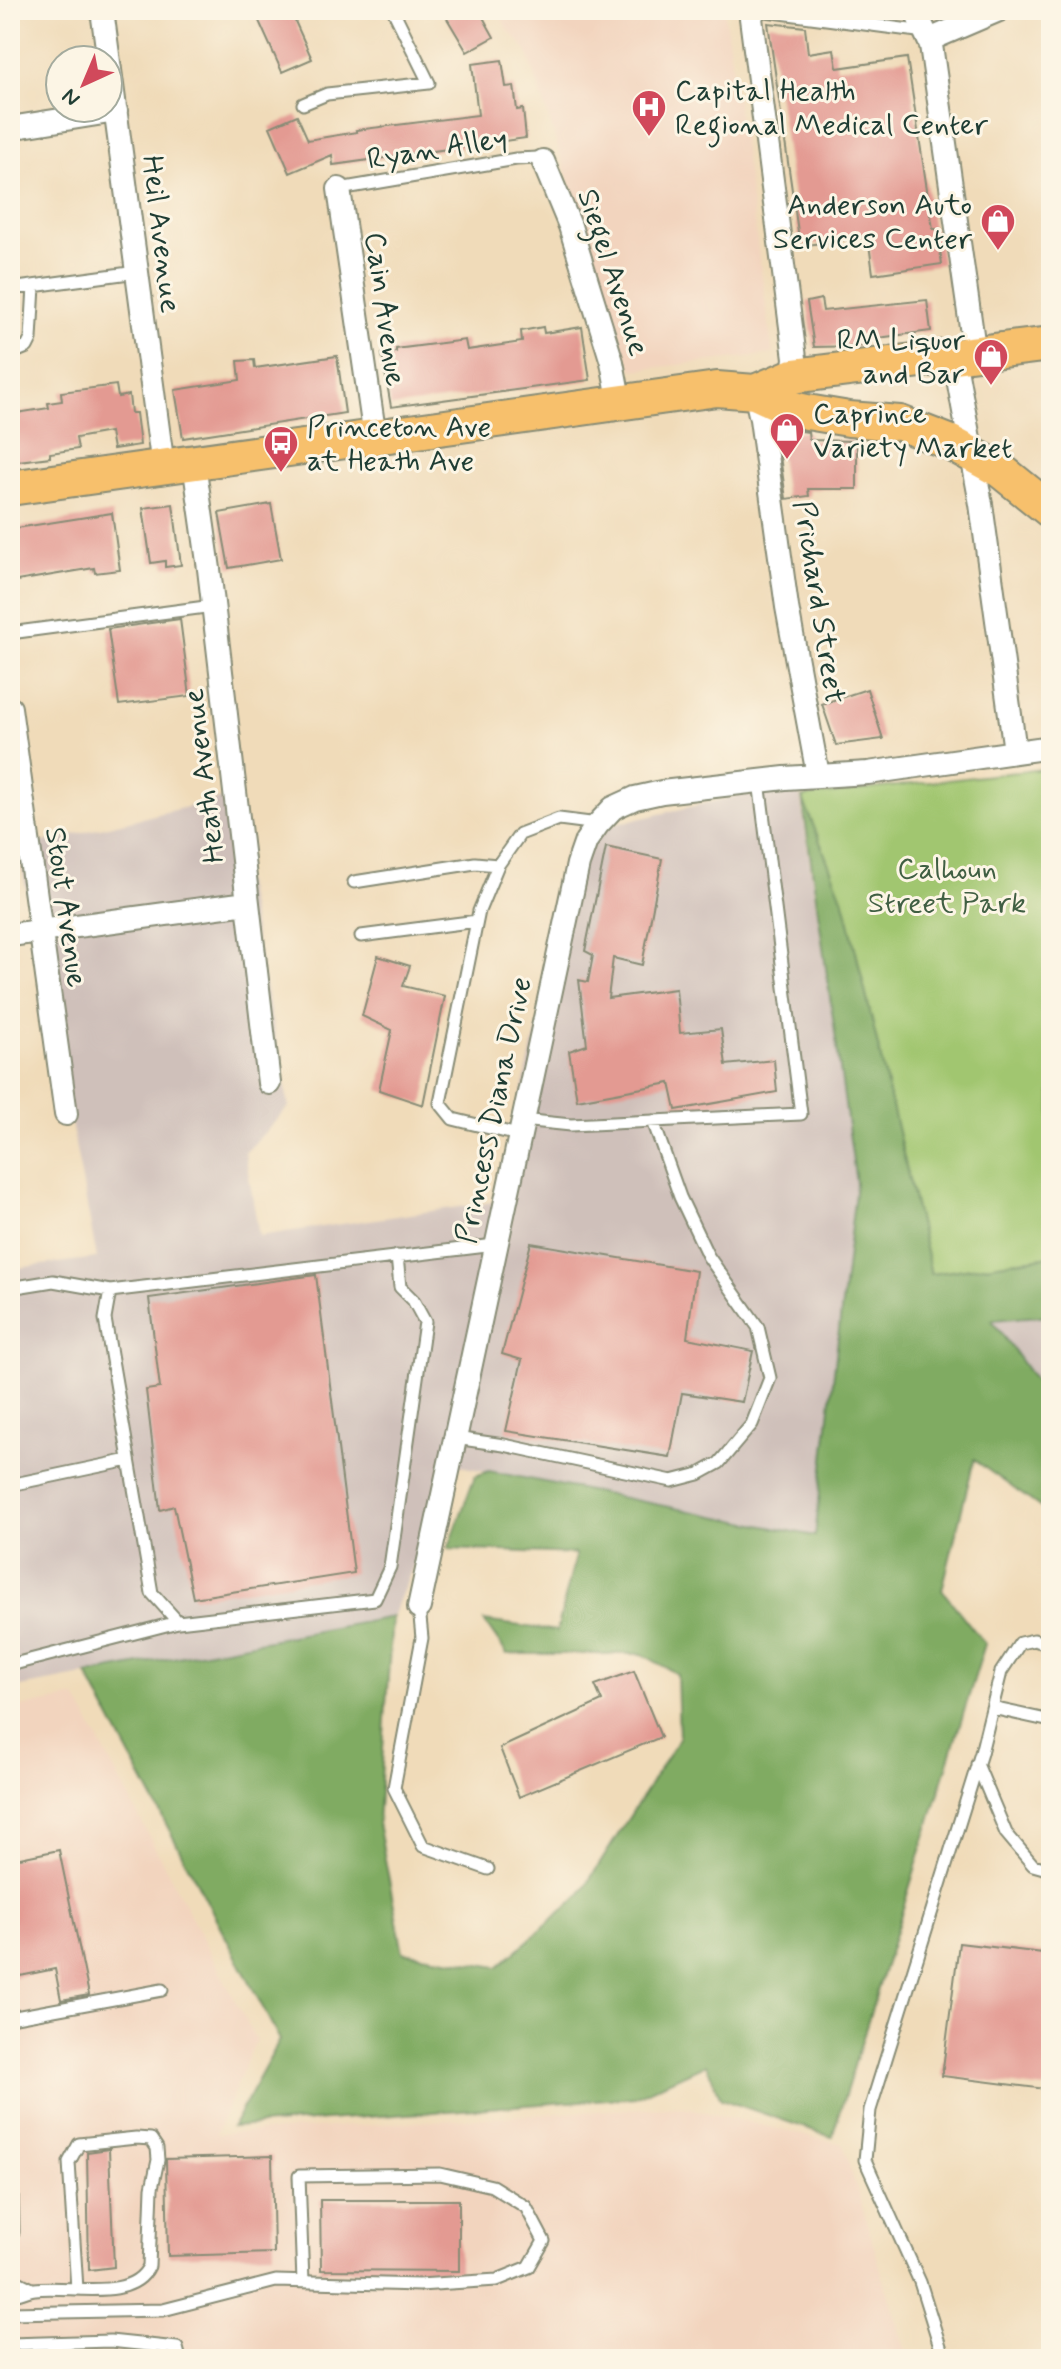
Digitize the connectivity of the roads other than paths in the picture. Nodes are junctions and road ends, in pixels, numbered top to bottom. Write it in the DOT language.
graph roads {
  1 [pos="102,10"];
  2 [pos="393,10"];
  3 [pos="915,10"];
  4 [pos="999,10"];
  5 [pos="753,13"];
  6 [pos="927,36"];
  7 [pos="107,44"];
  8 [pos="303,104"];
  9 [pos="44,123"];
  10 [pos="118,124"];
  11 [pos="10,128"];
  12 [pos="543,161"];
  13 [pos="339,189"];
  14 [pos="137,272"];
  15 [pos="34,286"];
  16 [pos="10,289"];
  17 [pos="1051,344"];
  18 [pos="10,354"];
  19 [pos="965,356"];
  20 [pos="793,376"];
  21 [pos="755,392"];
  22 [pos="620,404"];
  23 [pos="900,423"];
  24 [pos="375,438"];
  25 [pos="972,455"];
  26 [pos="178,465"];
  27 [pos="10,488"];
  28 [pos="1051,511"];
  29 [pos="213,606"];
  30 [pos="10,633"];
  31 [pos="10,708"];
  32 [pos="1051,747"];
  33 [pos="1015,751"];
  34 [pos="818,775"];
  35 [pos="759,781"];
  36 [pos="598,824"];
  37 [pos="498,865"];
  38 [pos="354,882"];
  39 [pos="247,903"];
  40 [pos="477,921"];
  41 [pos="40,931"];
  42 [pos="10,935"];
  43 [pos="361,936"];
  44 [pos="269,1083"];
  45 [pos="66,1114"];
  46 [pos="653,1121"];
  47 [pos="520,1128"];
  48 [pos="495,1245"];
  49 [pos="397,1256"];
  50 [pos="10,1288"];
  51 [pos="110,1291"];
  52 [pos="454,1438"];
  53 [pos="129,1460"];
  54 [pos="10,1485"];
  55 [pos="419,1607"];
  56 [pos="178,1622"];
  57 [pos="1051,1645"];
  58 [pos="10,1665"];
  59 [pos="992,1708"];
  60 [pos="1051,1721"];
  61 [pos="977,1764"];
  62 [pos="488,1869"];
  63 [pos="1051,1870"];
  64 [pos="162,1990"];
  65 [pos="10,2018"];
  66 [pos="10,2173"];
  67 [pos="10,2234"];
  68 [pos="10,2278"];
  69 [pos="303,2282"];
  70 [pos="32,2289"];
  71 [pos="77,2289"];
  72 [pos="10,2295"];
  73 [pos="10,2313"];
  74 [pos="10,2344"];
  75 [pos="180,2359"];
  76 [pos="944,2359"];
  1 -- 7 [label="street, Heil Avenue"];
  2 -- 8 [label="lane"];
  3 -- 6 [label="street"];
  4 -- 6 [label="street"];
  5 -- 6 [label="lane"];
  5 -- 20 [label="street"];
  6 -- 19 [label="street"];
  9 -- 11 [label="street"];
  10 -- 14 [label="street, Heil Avenue"];
  12 -- 13 [label="lane, Ryan Alley"];
  12 -- 22 [label="street, Siegel Avenue"];
  13 -- 24 [label="street, Cain Avenue"];
  14 -- 15 [label="lane"];
  14 -- 26 [label="street, Heil Avenue"];
  15 -- 16 [label="lane"];
  15 -- 18 [label="lane"];
  17 -- 19 [label="main road"];
  19 -- 20 [label="main road"];
  19 -- 25 [label="street"];
  20 -- 21 [label="main road"];
  20 -- 23 [label="main road"];
  21 -- 22 [label="main road"];
  21 -- 23 [label="main road"];
  21 -- 34 [label="street, Prichard Street"];
  22 -- 24 [label="main road"];
  23 -- 25 [label="main road"];
  24 -- 26 [label="main road"];
  25 -- 28 [label="main road"];
  25 -- 33 [label="street"];
  26 -- 27 [label="main road"];
  26 -- 29 [label="street, Heath Avenue"];
  29 -- 30 [label="lane"];
  29 -- 39 [label="street, Heath Avenue"];
  31 -- 41 [label="street, Stout Avenue"];
  32 -- 33 [label="street, Princess Diana Drive"];
  33 -- 34 [label="street, Princess Diana Drive"];
  34 -- 35 [label="street, Princess Diana Drive"];
  35 -- 36 [label="street, Princess Diana Drive"];
  35 -- 46 [label="lane"];
  36 -- 37 [label="lane"];
  36 -- 47 [label="street, Princess Diana Drive"];
  37 -- 38 [label="lane"];
  37 -- 40 [label="lane"];
  39 -- 41 [label="street"];
  39 -- 44 [label="street, Heath Avenue"];
  40 -- 43 [label="lane"];
  40 -- 47 [label="lane"];
  41 -- 42 [label="street"];
  41 -- 45 [label="street, Stout Avenue"];
  46 -- 47 [label="lane"];
  46 -- 52 [label="lane"];
  47 -- 48 [label="street, Princess Diana Drive"];
  48 -- 49 [label="lane"];
  48 -- 52 [label="street, Princess Diana Drive"];
  49 -- 51 [label="lane"];
  49 -- 56 [label="lane"];
  50 -- 51 [label="lane"];
  51 -- 53 [label="lane"];
  52 -- 55 [label="street, Princess Diana Drive"];
  53 -- 54 [label="lane"];
  53 -- 56 [label="lane"];
  55 -- 62 [label="lane"];
  56 -- 58 [label="lane"];
  57 -- 59 [label="lane"];
  59 -- 60 [label="lane"];
  59 -- 61 [label="lane"];
  61 -- 63 [label="lane"];
  61 -- 76 [label="lane"];
  64 -- 65 [label="lane"];
  66 -- 67 [label="lane"];
  68 -- 70 [label="lane"];
  69 -- 69 [label="lane"];
  69 -- 73 [label="lane"];
  70 -- 71 [label="lane"];
  70 -- 72 [label="lane"];
  71 -- 71 [label="lane"];
  74 -- 75 [label="lane"];
}
